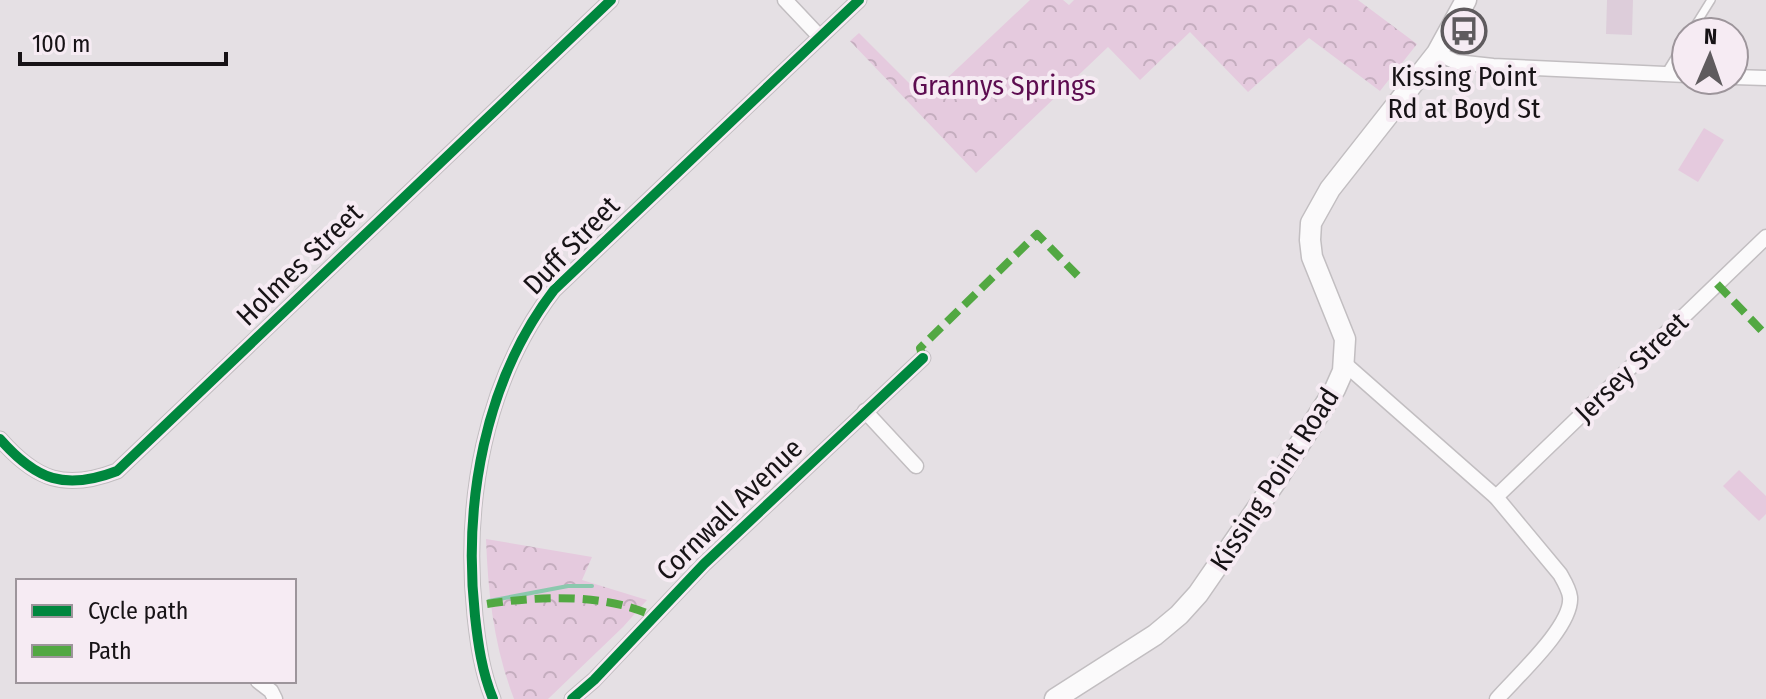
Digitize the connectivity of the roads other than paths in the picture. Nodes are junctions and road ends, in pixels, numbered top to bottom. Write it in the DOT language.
graph roads {
  1 [pos="611,0"];
  2 [pos="785,0"];
  3 [pos="859,0"];
  4 [pos="1466,0"];
  5 [pos="820,37"];
  6 [pos="1437,53"];
  7 [pos="1670,66"];
  8 [pos="1665,74"];
  9 [pos="1670,74"];
  10 [pos="1766,237"];
  11 [pos="923,358"];
  12 [pos="1345,364"];
  13 [pos="865,411"];
  14 [pos="0,439"];
  15 [pos="916,466"];
  16 [pos="1496,497"];
  17 [pos="261,683"];
  18 [pos="275,699"];
  19 [pos="493,699"];
  20 [pos="572,699"];
  21 [pos="1055,699"];
  22 [pos="1497,699"];
  1 -- 14 [label="street, Holmes Street"];
  2 -- 5 [label="street"];
  3 -- 5 [label="street, Duff Street"];
  4 -- 6 [label="main road, Kissing Point Road"];
  5 -- 19 [label="street, Duff Street"];
  6 -- 8 [label="street"];
  6 -- 12 [label="main road, Kissing Point Road"];
  7 -- 8 [label="lane"];
  8 -- 9 [label="street"];
  10 -- 16 [label="street, Jersey Street"];
  11 -- 13 [label="street, Cornwall Avenue"];
  12 -- 16 [label="street"];
  12 -- 21 [label="main road, Kissing Point Road"];
  13 -- 15 [label="street"];
  13 -- 20 [label="street, Cornwall Avenue"];
  16 -- 22 [label="street"];
  17 -- 18 [label="street"];
}
